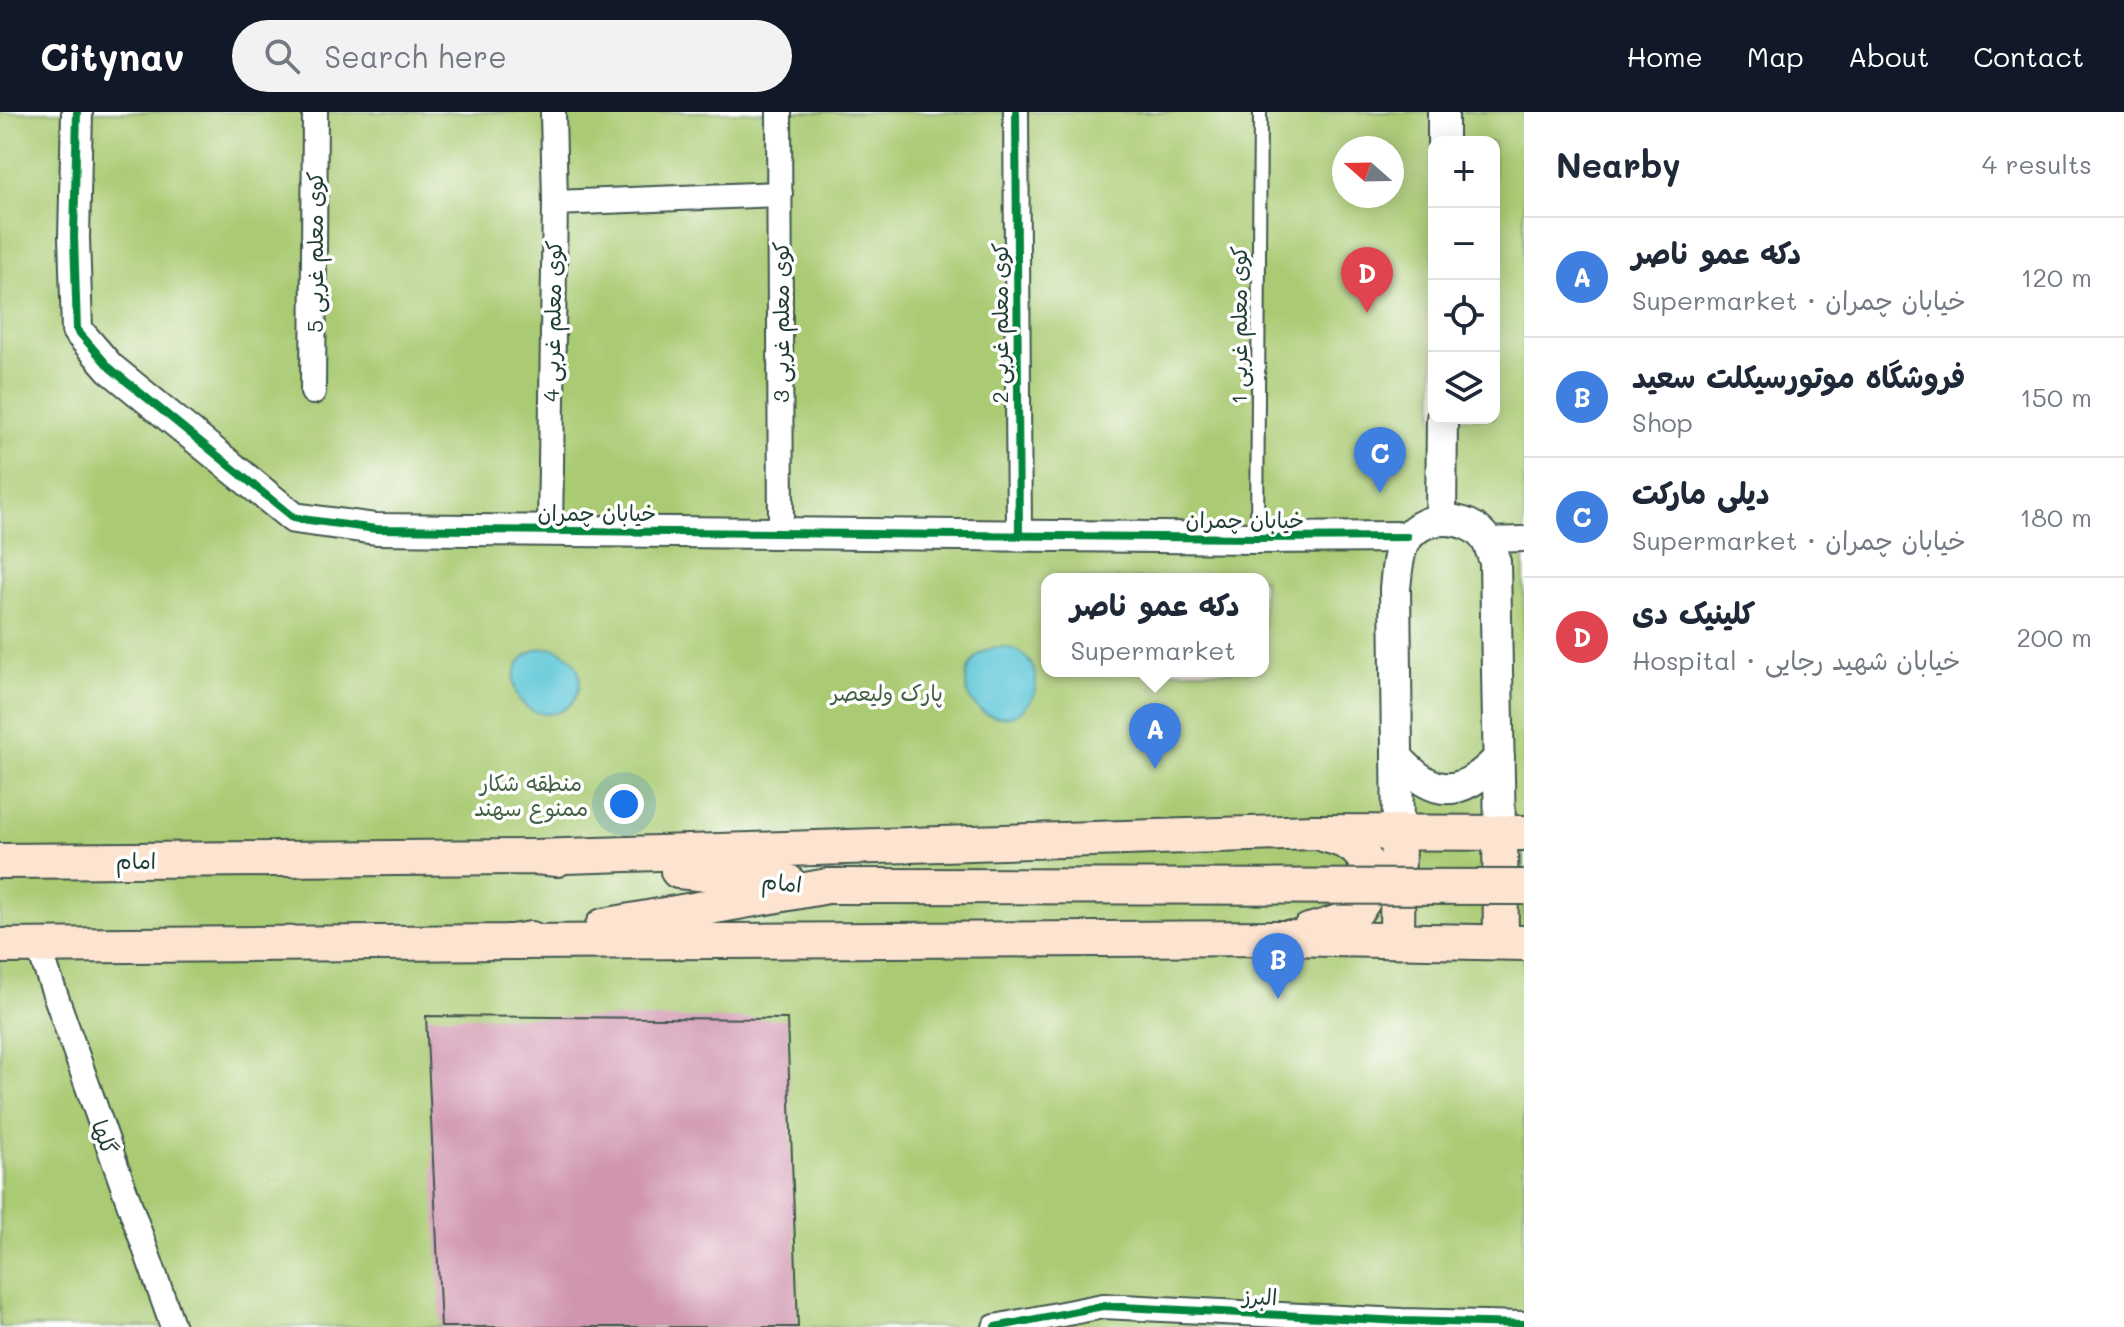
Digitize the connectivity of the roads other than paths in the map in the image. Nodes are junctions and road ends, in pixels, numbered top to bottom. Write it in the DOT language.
graph roads {
  1 [pos="77,112"];
  2 [pos="315,112"];
  3 [pos="553,112"];
  4 [pos="779,112"];
  5 [pos="1016,112"];
  6 [pos="1260,112"];
  7 [pos="1443,112"];
  8 [pos="1443,136"];
  9 [pos="780,194"];
  10 [pos="555,203"];
  11 [pos="313,392"];
  12 [pos="1442,424"];
  13 [pos="1441,518"];
  14 [pos="550,530"];
  15 [pos="781,531"];
  16 [pos="1019,535"];
  17 [pos="1407,537"];
  18 [pos="1257,538"];
  19 [pos="1524,539"];
  20 [pos="1487,540"];
  21 [pos="1397,757"];
  22 [pos="1499,758"];
  23 [pos="1314,832"];
  24 [pos="1398,832"];
  25 [pos="1512,832"];
  26 [pos="535,857"];
  27 [pos="0,861"];
  28 [pos="828,886"];
  29 [pos="1524,887"];
  30 [pos="1285,938"];
  31 [pos="1397,939"];
  32 [pos="511,942"];
  33 [pos="1513,942"];
  34 [pos="0,946"];
  35 [pos="38,946"];
  36 [pos="1524,1324"];
  37 [pos="173,1327"];
  38 [pos="995,1327"];
  1 -- 14 [label="street, خیابان چمران"];
  2 -- 11 [label="street, کوی معلم غربی 5"];
  3 -- 10 [label="street, کوی معلم غربی 4"];
  4 -- 9 [label="street, کوی معلم غربی 3"];
  5 -- 16 [label="street, کوی معلم غربی 2"];
  6 -- 18 [label="lane, کوی معلم غربی 1"];
  7 -- 8 [label="street"];
  9 -- 10 [label="street"];
  9 -- 15 [label="street, کوی معلم غربی 3"];
  10 -- 14 [label="street, کوی معلم غربی 4"];
  12 -- 13 [label="street"];
  13 -- 17 [label="street"];
  13 -- 20 [label="street"];
  14 -- 15 [label="street, خیابان چمران"];
  15 -- 16 [label="street, خیابان چمران"];
  16 -- 18 [label="street, خیابان چمران"];
  17 -- 18 [label="street, خیابان چمران"];
  17 -- 21 [label="street"];
  19 -- 20 [label="street"];
  20 -- 22 [label="street"];
  21 -- 22 [label="street"];
  21 -- 24 [label="street"];
  22 -- 25 [label="street"];
  23 -- 24 [label="main road"];
  23 -- 26 [label="main road"];
  23 -- 30 [label="main road"];
  24 -- 25 [label="main road"];
  24 -- 31 [label="main road"];
  25 -- 33 [label="main road"];
  26 -- 27 [label="main road, امام"];
  26 -- 28 [label="main road, امام"];
  28 -- 29 [label="main road, bridge"];
  28 -- 32 [label="main road, امام"];
  30 -- 31 [label="main road"];
  30 -- 32 [label="main road"];
  31 -- 33 [label="main road"];
  32 -- 35 [label="main road, امام"];
  34 -- 35 [label="main road, امام"];
  35 -- 37 [label="street, گلها"];
  36 -- 38 [label="street, البرز"];
}
